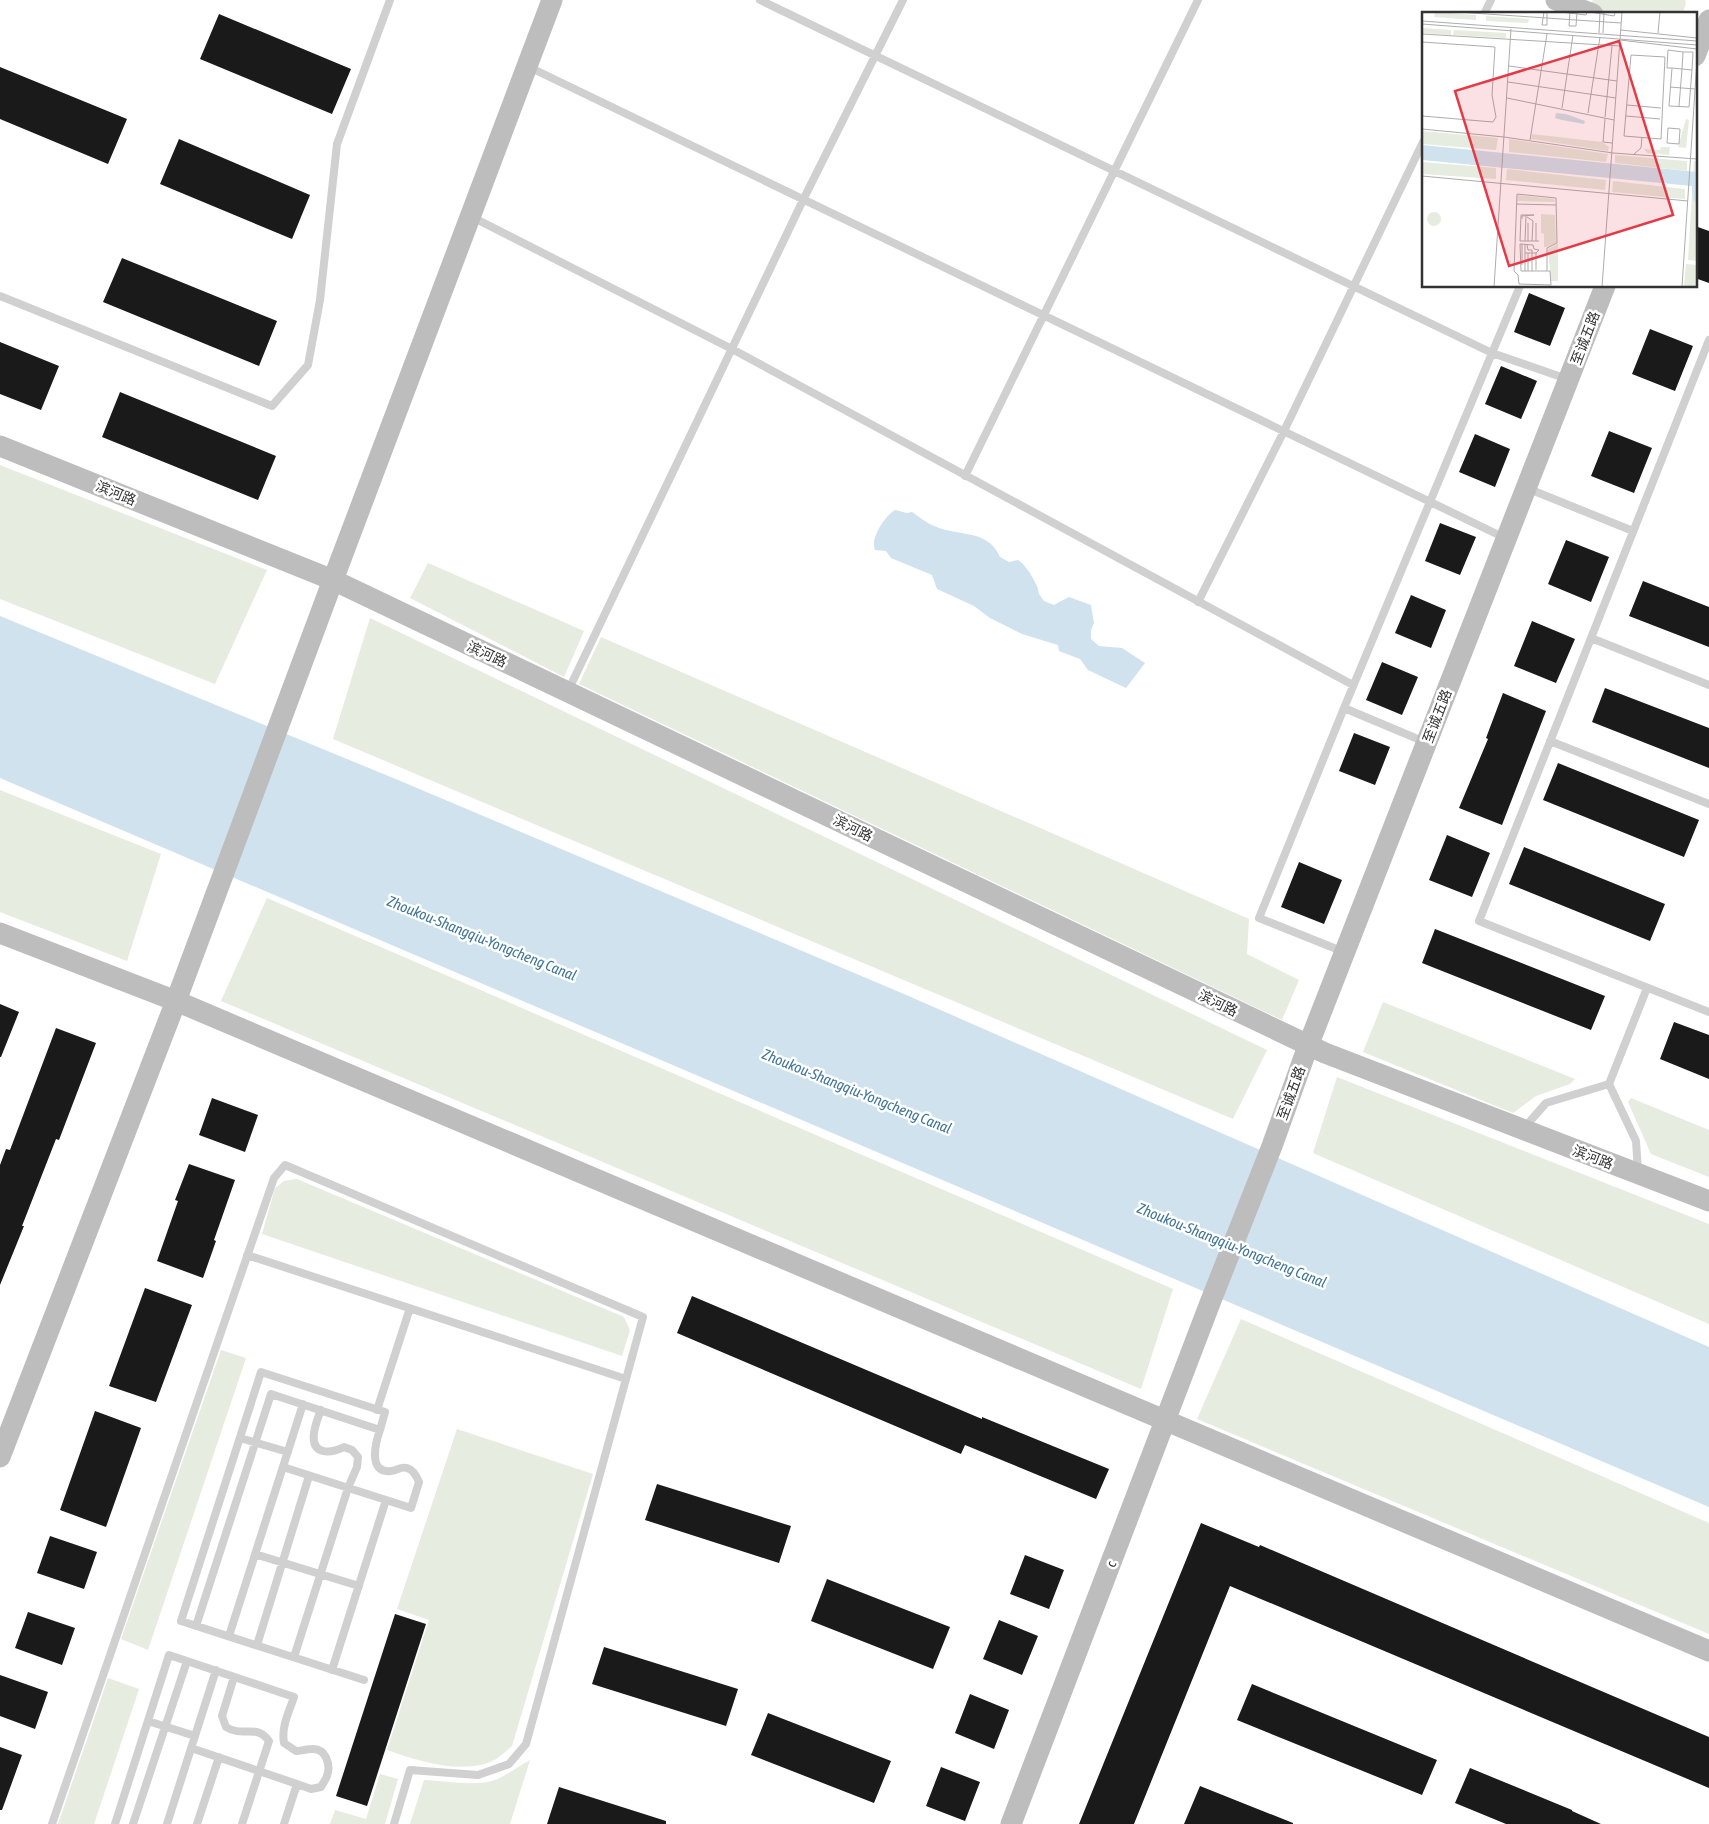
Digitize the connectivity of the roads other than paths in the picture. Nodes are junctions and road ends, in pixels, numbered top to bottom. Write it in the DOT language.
graph roads {
  1 [pos="390,0"];
  2 [pos="552,0"];
  3 [pos="760,0"];
  4 [pos="903,0"];
  5 [pos="1198,0"];
  6 [pos="1491,0"];
  7 [pos="1556,0"];
  8 [pos="1485,12"];
  9 [pos="1588,12"];
  10 [pos="1709,20"];
  11 [pos="1696,53"];
  12 [pos="875,55"];
  13 [pos="527,66"];
  14 [pos="1422,144"];
  15 [pos="1114,171"];
  16 [pos="804,198"];
  17 [pos="470,216"];
  18 [pos="1353,286"];
  19 [pos="1519,288"];
  20 [pos="1604,288"];
  21 [pos="0,296"];
  22 [pos="1045,315"];
  23 [pos="1709,340"];
  24 [pos="732,349"];
  25 [pos="1492,352"];
  26 [pos="1569,379"];
  27 [pos="1284,431"];
  28 [pos="0,446"];
  29 [pos="965,476"];
  30 [pos="1526,488"];
  31 [pos="1430,502"];
  32 [pos="1633,532"];
  33 [pos="1507,538"];
  34 [pos="332,580"];
  35 [pos="1198,602"];
  36 [pos="1591,638"];
  37 [pos="1709,685"];
  38 [pos="1353,686"];
  39 [pos="568,692"];
  40 [pos="1344,708"];
  41 [pos="1550,741"];
  42 [pos="1427,742"];
  43 [pos="1709,804"];
  44 [pos="0,934"];
  45 [pos="1345,952"];
  46 [pos="1647,988"];
  47 [pos="176,1001"];
  48 [pos="1709,1012"];
  49 [pos="1308,1046"];
  50 [pos="1609,1084"];
  51 [pos="1522,1130"];
  52 [pos="1638,1174"];
  53 [pos="1709,1201"];
  54 [pos="247,1255"];
  55 [pos="1210,1303"];
  56 [pos="410,1308"];
  57 [pos="626,1379"];
  58 [pos="303,1404"];
  59 [pos="321,1410"];
  60 [pos="377,1410"];
  61 [pos="1166,1420"];
  62 [pos="380,1430"];
  63 [pos="240,1438"];
  64 [pos="256,1442"];
  65 [pos="288,1452"];
  66 [pos="0,1457"];
  67 [pos="283,1467"];
  68 [pos="309,1476"];
  69 [pos="348,1488"];
  70 [pos="386,1500"];
  71 [pos="255,1554"];
  72 [pos="282,1562"];
  73 [pos="320,1574"];
  74 [pos="359,1586"];
  75 [pos="196,1626"];
  76 [pos="229,1636"];
  77 [pos="256,1645"];
  78 [pos="1709,1652"];
  79 [pos="294,1657"];
  80 [pos="187,1660"];
  81 [pos="216,1670"];
  82 [pos="332,1670"];
  83 [pos="234,1677"];
  84 [pos="364,1680"];
  85 [pos="148,1721"];
  86 [pos="165,1726"];
  87 [pos="195,1736"];
  88 [pos="191,1748"];
  89 [pos="219,1757"];
  90 [pos="259,1771"];
  91 [pos="297,1784"];
  92 [pos="52,1824"];
  93 [pos="115,1824"];
  94 [pos="133,1824"];
  95 [pos="167,1824"];
  96 [pos="197,1824"];
  97 [pos="242,1824"];
  98 [pos="284,1824"];
  99 [pos="394,1824"];
  100 [pos="1011,1824"];
  1 -- 21 [label="lane"];
  2 -- 13 [label="street"];
  3 -- 12 [label="lane"];
  4 -- 12 [label="lane"];
  5 -- 15 [label="lane"];
  6 -- 8 [label="lane"];
  7 -- 9 [label="street"];
  10 -- 11 [label="street"];
  12 -- 15 [label="lane"];
  12 -- 16 [label="lane"];
  13 -- 16 [label="lane"];
  13 -- 17 [label="street"];
  14 -- 18 [label="lane"];
  15 -- 18 [label="lane"];
  15 -- 22 [label="lane"];
  16 -- 22 [label="lane"];
  16 -- 24 [label="lane"];
  17 -- 24 [label="lane"];
  17 -- 34 [label="street"];
  18 -- 25 [label="lane"];
  18 -- 27 [label="lane"];
  19 -- 25 [label="lane"];
  20 -- 26 [label="street, 至诚五路"];
  22 -- 27 [label="lane"];
  22 -- 29 [label="lane"];
  23 -- 32 [label="lane"];
  24 -- 29 [label="lane"];
  24 -- 39 [label="lane"];
  25 -- 26 [label="lane"];
  25 -- 31 [label="lane"];
  26 -- 30 [label="street, 至诚五路"];
  27 -- 31 [label="lane"];
  27 -- 35 [label="lane"];
  28 -- 34 [label="street, 滨河路"];
  29 -- 35 [label="lane"];
  30 -- 32 [label="lane"];
  30 -- 33 [label="street, 至诚五路"];
  31 -- 33 [label="lane"];
  31 -- 38 [label="lane"];
  32 -- 36 [label="lane"];
  33 -- 42 [label="street, 至诚五路"];
  34 -- 39 [label="street, 滨河路"];
  34 -- 47 [label="street"];
  35 -- 38 [label="lane"];
  36 -- 37 [label="lane"];
  36 -- 41 [label="lane"];
  38 -- 40 [label="lane"];
  39 -- 49 [label="street, 滨河路"];
  40 -- 42 [label="lane"];
  40 -- 45 [label="lane"];
  41 -- 43 [label="lane"];
  41 -- 46 [label="lane"];
  42 -- 45 [label="street, 至诚五路"];
  44 -- 47 [label="street"];
  45 -- 49 [label="street, 至诚五路"];
  46 -- 48 [label="lane"];
  46 -- 50 [label="lane"];
  47 -- 61 [label="street"];
  47 -- 66 [label="street"];
  49 -- 51 [label="street, 滨河路"];
  49 -- 55 [label="street, 至诚五路"];
  50 -- 51 [label="lane"];
  50 -- 52 [label="lane"];
  51 -- 52 [label="street, 滨河路"];
  52 -- 53 [label="street, 滨河路"];
  54 -- 56 [label="lane"];
  54 -- 57 [label="lane"];
  54 -- 92 [label="lane"];
  55 -- 61 [label="street, c"];
  56 -- 57 [label="lane"];
  56 -- 60 [label="lane"];
  57 -- 99 [label="lane"];
  58 -- 59 [label="lane"];
  58 -- 64 [label="lane"];
  58 -- 65 [label="lane"];
  59 -- 62 [label="lane"];
  59 -- 69 [label="lane"];
  60 -- 62 [label="lane"];
  60 -- 63 [label="lane"];
  61 -- 78 [label="street"];
  61 -- 100 [label="street, c"];
  62 -- 70 [label="lane"];
  63 -- 64 [label="lane"];
  63 -- 75 [label="lane"];
  64 -- 65 [label="lane"];
  64 -- 75 [label="lane"];
  65 -- 67 [label="lane"];
  67 -- 68 [label="lane"];
  67 -- 71 [label="lane"];
  68 -- 69 [label="lane"];
  68 -- 72 [label="lane"];
  69 -- 70 [label="lane"];
  69 -- 73 [label="lane"];
  70 -- 74 [label="lane"];
  71 -- 72 [label="lane"];
  71 -- 76 [label="lane"];
  72 -- 73 [label="lane"];
  72 -- 77 [label="lane"];
  73 -- 74 [label="lane"];
  73 -- 79 [label="lane"];
  74 -- 82 [label="lane"];
  75 -- 76 [label="lane"];
  76 -- 77 [label="lane"];
  77 -- 79 [label="lane"];
  79 -- 82 [label="lane"];
  80 -- 81 [label="lane"];
  80 -- 85 [label="lane"];
  80 -- 86 [label="lane"];
  81 -- 83 [label="lane"];
  81 -- 87 [label="lane"];
  82 -- 84 [label="lane"];
  83 -- 90 [label="lane"];
  83 -- 91 [label="lane"];
  85 -- 86 [label="lane"];
  85 -- 93 [label="lane"];
  86 -- 87 [label="lane"];
  86 -- 94 [label="lane"];
  87 -- 88 [label="lane"];
  88 -- 89 [label="lane"];
  88 -- 95 [label="lane"];
  89 -- 90 [label="lane"];
  89 -- 96 [label="lane"];
  90 -- 91 [label="lane"];
  90 -- 97 [label="lane"];
  91 -- 98 [label="lane"];
}
